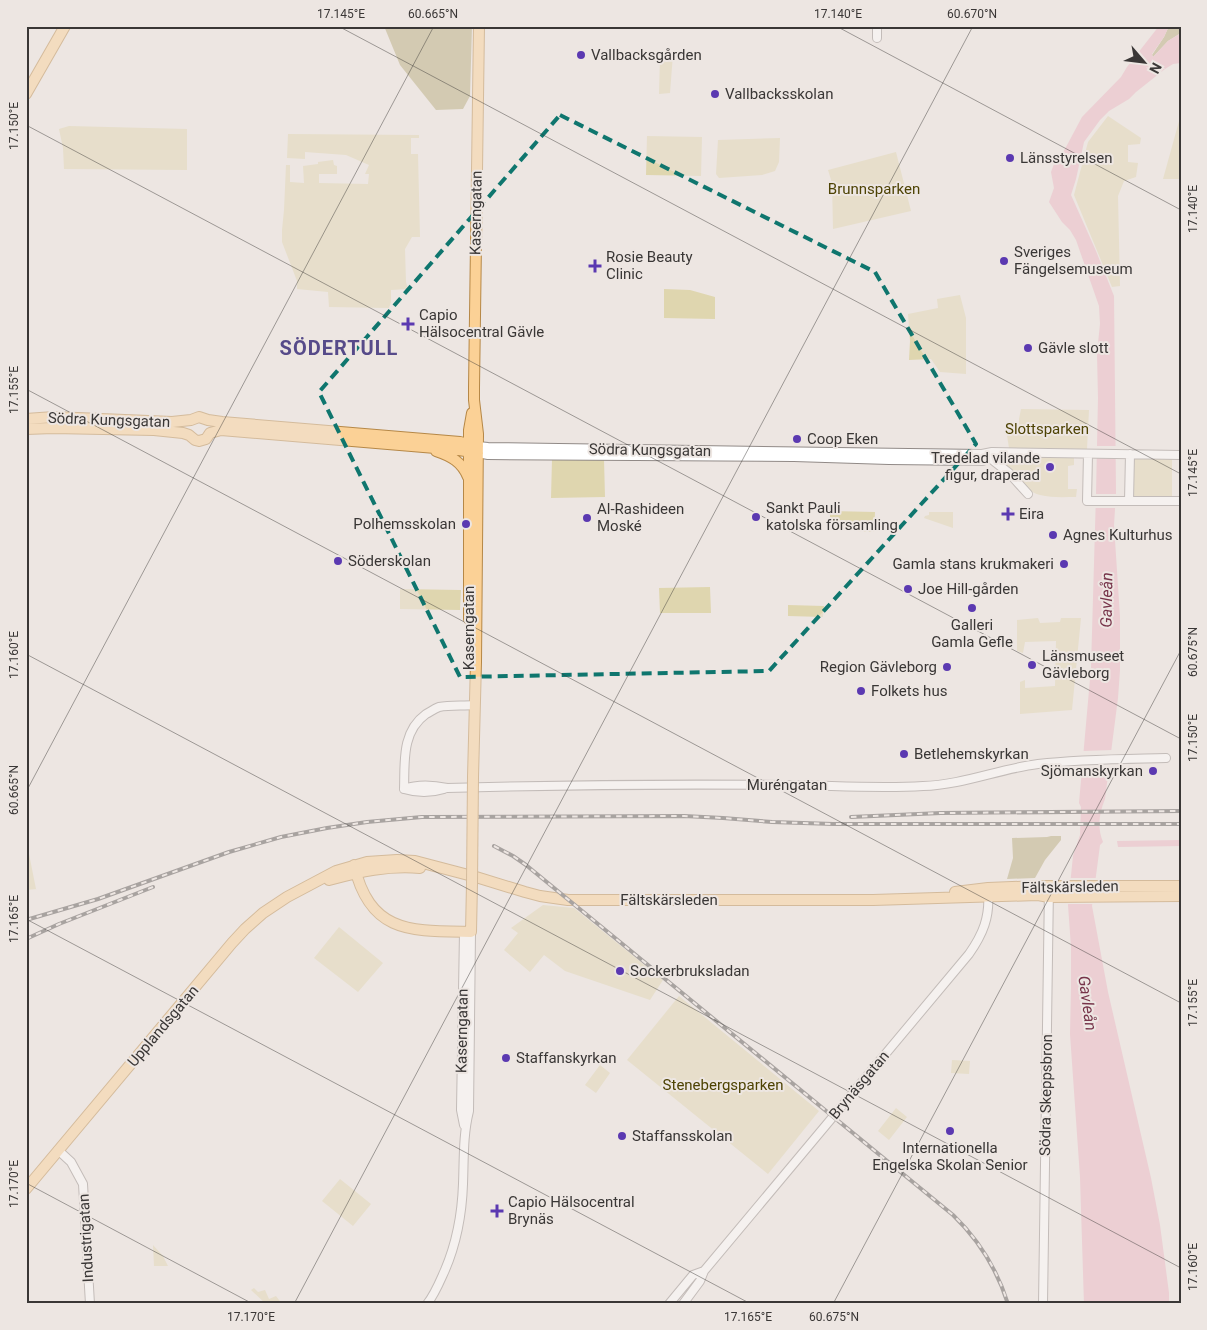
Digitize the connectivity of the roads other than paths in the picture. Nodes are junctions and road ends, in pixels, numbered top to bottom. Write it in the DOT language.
graph roads {
  1 [pos="65,26"];
  2 [pos="478,26"];
  3 [pos="877,26"];
  4 [pos="877,38"];
  5 [pos="26,94"];
  6 [pos="26,419"];
  7 [pos="191,420"];
  8 [pos="208,420"];
  9 [pos="26,429"];
  10 [pos="210,433"];
  11 [pos="189,435"];
  12 [pos="416,446"];
  13 [pos="474,449"];
  14 [pos="1091,454"];
  15 [pos="1130,454"];
  16 [pos="1181,455"];
  17 [pos="988,457"];
  18 [pos="470,485"];
  19 [pos="1028,494"];
  20 [pos="1129,501"];
  21 [pos="1181,501"];
  22 [pos="471,706"];
  23 [pos="1166,758"];
  24 [pos="355,869"];
  25 [pos="1181,886"];
  26 [pos="988,892"];
  27 [pos="1049,892"];
  28 [pos="1104,892"];
  29 [pos="1181,896"];
  30 [pos="467,932"];
  31 [pos="58,1150"];
  32 [pos="26,1189"];
  33 [pos="704,1271"];
  34 [pos="90,1304"];
  35 [pos="427,1304"];
  36 [pos="669,1304"];
  37 [pos="683,1304"];
  38 [pos="1044,1304"];
  1 -- 5 [label="main road"];
  2 -- 13 [label="main road, Kaserngatan"];
  3 -- 4 [label="street"];
  6 -- 7 [label="main road, Södra Kungsgatan"];
  7 -- 8 [label="main road, Södra Kungsgatan"];
  7 -- 11 [label="main road, Södra Kungsgatan"];
  8 -- 10 [label="main road"];
  8 -- 13 [label="main road, Södra Kungsgatan"];
  9 -- 11 [label="main road, Södra Kungsgatan"];
  10 -- 11 [label="main road, Södra Kungsgatan"];
  10 -- 12 [label="main road, Södra Kungsgatan"];
  12 -- 13 [label="main road, Södra Kungsgatan"];
  12 -- 18 [label="main road"];
  13 -- 17 [label="street, Södra Kungsgatan"];
  13 -- 17 [label="street, Södra Kungsgatan"];
  13 -- 18 [label="main road, Kaserngatan"];
  13 -- 22 [label="main road, Kaserngatan"];
  14 -- 15 [label="street, Södra Kungsgatan"];
  14 -- 17 [label="street, Södra Kungsgatan"];
  14 -- 20 [label="street"];
  15 -- 16 [label="street, Södra Kungsgatan"];
  15 -- 20 [label="street"];
  17 -- 19 [label="street"];
  18 -- 22 [label="main road, Kaserngatan"];
  20 -- 21 [label="street"];
  22 -- 23 [label="street, Muréngatan"];
  22 -- 30 [label="main road, Kaserngatan"];
  24 -- 26 [label="main road, Fältskärsleden"];
  24 -- 30 [label="main road"];
  24 -- 31 [label="main road, Upplandsgatan"];
  25 -- 28 [label="main road, Fältskärsleden"];
  26 -- 27 [label="main road, Fältskärsleden"];
  26 -- 33 [label="street, Brynäsgatan"];
  27 -- 28 [label="main road, Fältskärsleden"];
  27 -- 38 [label="street, Södra Skeppsbron"];
  28 -- 29 [label="main road, Fältskärsleden"];
  30 -- 35 [label="street, Kaserngatan"];
  31 -- 32 [label="main road, Upplandsgatan"];
  31 -- 34 [label="street, Industrigatan"];
  33 -- 36 [label="street, Brynäsgatan"];
  33 -- 37 [label="street, Brynäsgatan"];
}
